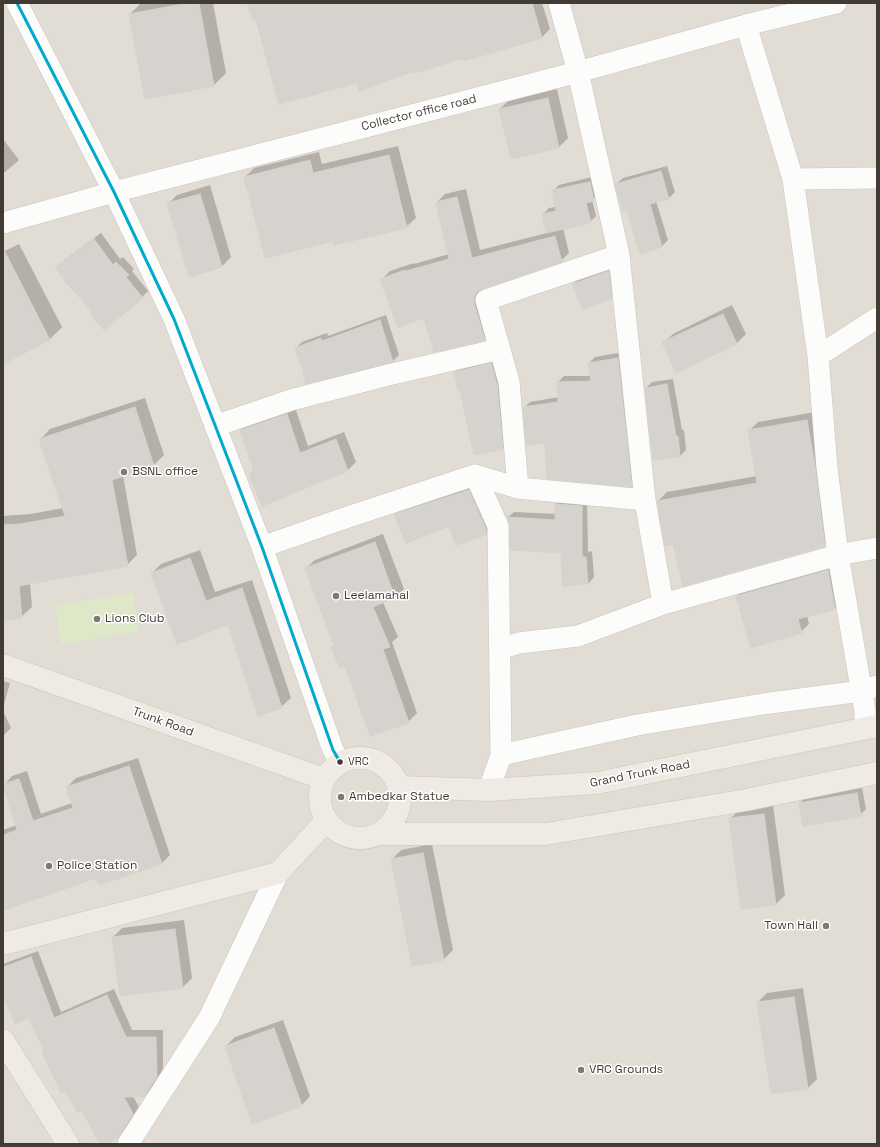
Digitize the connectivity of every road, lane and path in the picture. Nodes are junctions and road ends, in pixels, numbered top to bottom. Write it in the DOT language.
graph roads {
  1 [pos="18,3"];
  2 [pos="559,3"];
  3 [pos="836,3"];
  4 [pos="812,5"];
  5 [pos="746,25"];
  6 [pos="578,72"];
  7 [pos="877,178"];
  8 [pos="793,179"];
  9 [pos="114,192"];
  10 [pos="3,223"];
  11 [pos="619,255"];
  12 [pos="877,318"];
  13 [pos="500,349"];
  14 [pos="818,356"];
  15 [pos="215,426"];
  16 [pos="475,474"];
  17 [pos="518,488"];
  18 [pos="645,500"];
  19 [pos="262,547"];
  20 [pos="877,548"];
  21 [pos="838,555"];
  22 [pos="663,604"];
  23 [pos="500,649"];
  24 [pos="3,666"];
  25 [pos="869,688"];
  26 [pos="871,727"];
  27 [pos="500,755"];
  28 [pos="340,762"];
  29 [pos="877,773"];
  30 [pos="324,779"];
  31 [pos="399,787"];
  32 [pos="489,790"];
  33 [pos="326,821"];
  34 [pos="379,834"];
  35 [pos="278,873"];
  36 [pos="3,944"];
  37 [pos="3,1040"];
  38 [pos="68,1144"];
  39 [pos="128,1144"];
  1 -- 9 [label="street"];
  2 -- 6 [label="street"];
  3 -- 4 [label="street, Collector office road"];
  4 -- 5 [label="street, Collector office road"];
  5 -- 6 [label="street, Collector office road"];
  5 -- 8 [label="street"];
  6 -- 9 [label="street, Collector office road"];
  6 -- 11 [label="street"];
  7 -- 8 [label="street"];
  8 -- 14 [label="street"];
  9 -- 10 [label="street, Collector office road"];
  9 -- 15 [label="street"];
  11 -- 13 [label="street"];
  11 -- 18 [label="street"];
  12 -- 14 [label="street"];
  13 -- 15 [label="street"];
  13 -- 17 [label="street"];
  14 -- 21 [label="street"];
  15 -- 19 [label="street"];
  16 -- 17 [label="street"];
  16 -- 19 [label="street"];
  16 -- 23 [label="street"];
  17 -- 18 [label="street"];
  18 -- 22 [label="street"];
  19 -- 28 [label="street"];
  20 -- 21 [label="street"];
  21 -- 22 [label="street"];
  21 -- 25 [label="street"];
  22 -- 23 [label="street"];
  23 -- 27 [label="street"];
  24 -- 30 [label="main road, Trunk Road"];
  25 -- 26 [label="street"];
  25 -- 27 [label="street"];
  26 -- 32 [label="main road, Grand Trunk Road"];
  27 -- 32 [label="street"];
  28 -- 30 [label="main road"];
  28 -- 31 [label="main road"];
  29 -- 34 [label="main road"];
  30 -- 33 [label="main road"];
  31 -- 32 [label="main road, Grand Trunk Road"];
  31 -- 34 [label="main road"];
  33 -- 34 [label="main road"];
  33 -- 35 [label="main road"];
  35 -- 36 [label="main road"];
  35 -- 39 [label="street"];
  37 -- 38 [label="main road"];
}
